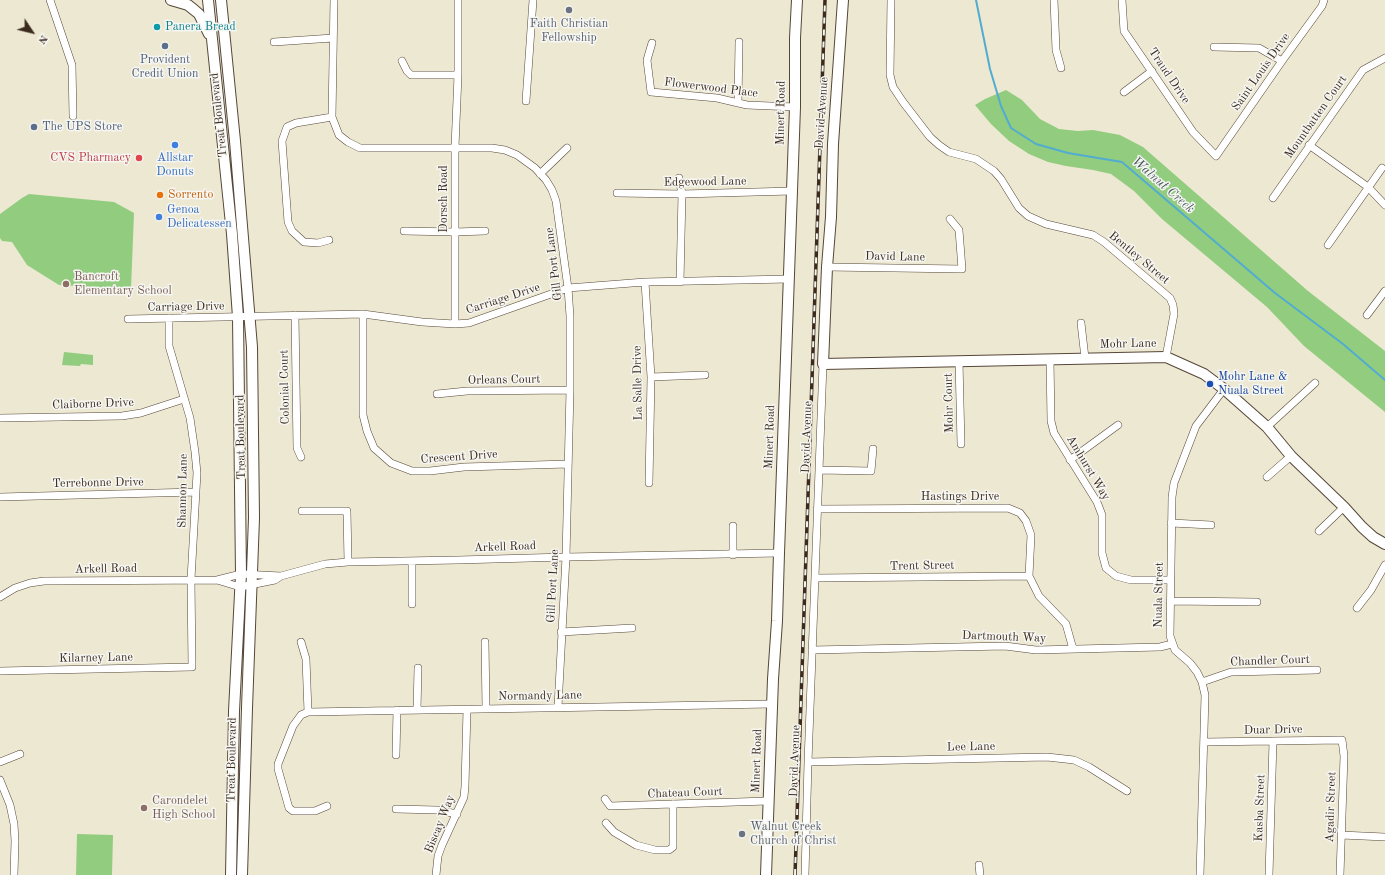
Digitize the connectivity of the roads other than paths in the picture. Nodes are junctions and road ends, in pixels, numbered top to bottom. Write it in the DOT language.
graph roads {
  1 [pos="50,0"];
  2 [pos="171,0"];
  3 [pos="208,0"];
  4 [pos="221,0"];
  5 [pos="334,0"];
  6 [pos="458,0"];
  7 [pos="533,0"];
  8 [pos="797,0"];
  9 [pos="843,0"];
  10 [pos="891,0"];
  11 [pos="1054,0"];
  12 [pos="1122,0"];
  13 [pos="1324,0"];
  14 [pos="333,38"];
  15 [pos="212,40"];
  16 [pos="274,42"];
  17 [pos="740,42"];
  18 [pos="652,43"];
  19 [pos="1214,47"];
  20 [pos="1385,58"];
  21 [pos="402,61"];
  22 [pos="1282,61"];
  23 [pos="1061,68"];
  24 [pos="1152,71"];
  25 [pos="458,75"];
  26 [pos="1124,92"];
  27 [pos="526,101"];
  28 [pos="738,103"];
  29 [pos="795,107"];
  30 [pos="73,116"];
  31 [pos="332,116"];
  32 [pos="1309,145"];
  33 [pos="455,147"];
  34 [pos="567,148"];
  35 [pos="1216,156"];
  36 [pos="1382,168"];
  37 [pos="540,174"];
  38 [pos="679,178"];
  39 [pos="1368,187"];
  40 [pos="792,191"];
  41 [pos="617,193"];
  42 [pos="682,194"];
  43 [pos="1273,198"];
  44 [pos="1385,205"];
  45 [pos="950,219"];
  46 [pos="404,231"];
  47 [pos="484,231"];
  48 [pos="455,232"];
  49 [pos="330,240"];
  50 [pos="1328,245"];
  51 [pos="826,267"];
  52 [pos="789,279"];
  53 [pos="645,282"];
  54 [pos="680,282"];
  55 [pos="568,288"];
  56 [pos="1385,290"];
  57 [pos="363,314"];
  58 [pos="295,315"];
  59 [pos="1367,315"];
  60 [pos="238,317"];
  61 [pos="250,317"];
  62 [pos="169,318"];
  63 [pos="128,319"];
  64 [pos="1081,323"];
  65 [pos="455,324"];
  66 [pos="1166,357"];
  67 [pos="1085,358"];
  68 [pos="1050,359"];
  69 [pos="959,361"];
  70 [pos="823,364"];
  71 [pos="705,375"];
  72 [pos="651,377"];
  73 [pos="1315,383"];
  74 [pos="1224,389"];
  75 [pos="570,390"];
  76 [pos="437,394"];
  77 [pos="184,399"];
  78 [pos="0,418"];
  79 [pos="1118,425"];
  80 [pos="1267,427"];
  81 [pos="960,444"];
  82 [pos="873,449"];
  83 [pos="1291,456"];
  84 [pos="301,457"];
  85 [pos="1070,460"];
  86 [pos="568,464"];
  87 [pos="819,470"];
  88 [pos="1267,477"];
  89 [pos="648,483"];
  90 [pos="196,492"];
  91 [pos="0,496"];
  92 [pos="1344,507"];
  93 [pos="817,510"];
  94 [pos="302,511"];
  95 [pos="1172,523"];
  96 [pos="1211,525"];
  97 [pos="733,526"];
  98 [pos="1319,531"];
  99 [pos="1385,544"];
  100 [pos="780,553"];
  101 [pos="733,555"];
  102 [pos="566,556"];
  103 [pos="412,561"];
  104 [pos="348,562"];
  105 [pos="1385,565"];
  106 [pos="241,574"];
  107 [pos="253,574"];
  108 [pos="281,576"];
  109 [pos="1030,576"];
  110 [pos="815,578"];
  111 [pos="191,579"];
  112 [pos="216,580"];
  113 [pos="1170,580"];
  114 [pos="253,584"];
  115 [pos="240,587"];
  116 [pos="0,597"];
  117 [pos="1170,601"];
  118 [pos="1257,602"];
  119 [pos="412,604"];
  120 [pos="1357,608"];
  121 [pos="632,628"];
  122 [pos="561,632"];
  123 [pos="301,642"];
  124 [pos="485,642"];
  125 [pos="1172,644"];
  126 [pos="1073,649"];
  127 [pos="812,650"];
  128 [pos="192,667"];
  129 [pos="418,668"];
  130 [pos="1317,670"];
  131 [pos="0,671"];
  132 [pos="1202,682"];
  133 [pos="772,704"];
  134 [pos="558,707"];
  135 [pos="486,708"];
  136 [pos="467,709"];
  137 [pos="397,710"];
  138 [pos="417,710"];
  139 [pos="308,712"];
  140 [pos="1342,740"];
  141 [pos="1273,741"];
  142 [pos="1204,742"];
  143 [pos="20,754"];
  144 [pos="396,755"];
  145 [pos="0,762"];
  146 [pos="808,762"];
  147 [pos="0,780"];
  148 [pos="1126,791"];
  149 [pos="605,799"];
  150 [pos="768,801"];
  151 [pos="673,804"];
  152 [pos="327,806"];
  153 [pos="396,809"];
  154 [pos="457,814"];
  155 [pos="606,823"];
  156 [pos="1341,835"];
  157 [pos="1385,837"];
  158 [pos="979,865"];
  159 [pos="14,875"];
  160 [pos="231,875"];
  161 [pos="242,875"];
  162 [pos="436,875"];
  163 [pos="766,875"];
  164 [pos="805,875"];
  165 [pos="980,875"];
  166 [pos="1200,875"];
  167 [pos="1269,875"];
  168 [pos="1340,875"];
  1 -- 30 [label="street"];
  2 -- 15 [label="street"];
  3 -- 15 [label="street, Treat Boulevard"];
  4 -- 61 [label="street, Treat Boulevard"];
  5 -- 14 [label="street, Gill Port Lane"];
  6 -- 25 [label="street, Dorsch Road"];
  7 -- 27 [label="street"];
  8 -- 29 [label="street, Minert Road"];
  9 -- 51 [label="street, David Avenue"];
  10 -- 66 [label="street, Bentley Street"];
  11 -- 23 [label="street"];
  12 -- 24 [label="street, Traud Drive"];
  13 -- 22 [label="street, Saint Louis Drive"];
  14 -- 16 [label="street"];
  14 -- 31 [label="street, Gill Port Lane"];
  15 -- 60 [label="street, Treat Boulevard"];
  17 -- 28 [label="street"];
  18 -- 28 [label="street, Flowerwood Place"];
  19 -- 22 [label="street"];
  20 -- 32 [label="street, Mountbatten Court"];
  21 -- 25 [label="street"];
  22 -- 35 [label="street, Saint Louis Drive"];
  24 -- 26 [label="street"];
  24 -- 35 [label="street, Traud Drive"];
  25 -- 33 [label="street, Dorsch Road"];
  28 -- 29 [label="street, Flowerwood Place"];
  29 -- 40 [label="street, Minert Road"];
  31 -- 33 [label="street, Gill Port Lane"];
  31 -- 49 [label="street"];
  32 -- 39 [label="street"];
  32 -- 43 [label="street, Mountbatten Court"];
  33 -- 37 [label="street, Gill Port Lane"];
  33 -- 48 [label="street, Dorsch Road"];
  34 -- 37 [label="street"];
  36 -- 39 [label="street"];
  37 -- 55 [label="street, Gill Port Lane"];
  38 -- 42 [label="street"];
  39 -- 44 [label="street"];
  39 -- 50 [label="street"];
  40 -- 42 [label="street, Edgewood Lane"];
  40 -- 52 [label="street, Minert Road"];
  41 -- 42 [label="street, Edgewood Lane"];
  42 -- 54 [label="street"];
  45 -- 51 [label="street, David Lane"];
  46 -- 48 [label="street"];
  47 -- 48 [label="street"];
  48 -- 65 [label="street, Dorsch Road"];
  51 -- 70 [label="street, David Avenue"];
  52 -- 54 [label="street, Carriage Drive"];
  52 -- 100 [label="street, Minert Road"];
  53 -- 54 [label="street, Carriage Drive"];
  53 -- 55 [label="street, Carriage Drive"];
  53 -- 72 [label="street, La Salle Drive"];
  55 -- 65 [label="street, Carriage Drive"];
  55 -- 75 [label="street, Gill Port Lane"];
  56 -- 59 [label="street"];
  57 -- 58 [label="street, Carriage Drive"];
  57 -- 65 [label="street, Carriage Drive"];
  57 -- 86 [label="street, Crescent Drive"];
  58 -- 61 [label="street, Carriage Drive"];
  58 -- 84 [label="street, Colonial Court"];
  60 -- 61 [label="street, Carriage Drive"];
  60 -- 62 [label="street, Carriage Drive"];
  60 -- 106 [label="street, Treat Boulevard"];
  61 -- 107 [label="street, Treat Boulevard"];
  62 -- 63 [label="street, Carriage Drive"];
  62 -- 77 [label="street, Shannon Lane"];
  64 -- 67 [label="street"];
  66 -- 67 [label="street, Mohr Lane"];
  66 -- 74 [label="street, Mohr Lane"];
  67 -- 68 [label="street, Mohr Lane"];
  68 -- 69 [label="street, Mohr Lane"];
  68 -- 85 [label="street, Amhurst Way"];
  69 -- 70 [label="street, Mohr Lane"];
  69 -- 81 [label="street, Mohr Court"];
  70 -- 87 [label="street, David Avenue"];
  71 -- 72 [label="street"];
  72 -- 89 [label="street, La Salle Drive"];
  73 -- 80 [label="street"];
  74 -- 80 [label="street, Mohr Lane"];
  74 -- 95 [label="street, Nuala Street"];
  75 -- 76 [label="street, Orleans Court"];
  75 -- 86 [label="street, Gill Port Lane"];
  77 -- 78 [label="street, Claiborne Drive"];
  77 -- 90 [label="street, Shannon Lane"];
  79 -- 85 [label="street"];
  80 -- 83 [label="street, Mohr Lane"];
  82 -- 87 [label="street"];
  83 -- 88 [label="street"];
  83 -- 92 [label="street, Mohr Lane"];
  85 -- 113 [label="street, Amhurst Way"];
  86 -- 102 [label="street, Gill Port Lane"];
  87 -- 93 [label="street, David Avenue"];
  90 -- 91 [label="street, Terrebonne Drive"];
  90 -- 111 [label="street, Shannon Lane"];
  92 -- 98 [label="street"];
  92 -- 99 [label="street, Mohr Lane"];
  93 -- 109 [label="street, Hastings Drive"];
  93 -- 110 [label="street, David Avenue"];
  94 -- 104 [label="street"];
  95 -- 96 [label="street"];
  95 -- 113 [label="street, Nuala Street"];
  97 -- 101 [label="street"];
  100 -- 101 [label="street, Arkell Road"];
  100 -- 133 [label="street, Minert Road"];
  101 -- 102 [label="street, Arkell Road"];
  102 -- 103 [label="street, Arkell Road"];
  102 -- 122 [label="street, Gill Port Lane"];
  103 -- 104 [label="street, Arkell Road"];
  103 -- 119 [label="street"];
  104 -- 108 [label="street, Arkell Road"];
  105 -- 120 [label="street"];
  106 -- 107 [label="street, Arkell Road"];
  106 -- 112 [label="street, Arkell Road"];
  106 -- 115 [label="street, Treat Boulevard"];
  107 -- 108 [label="street, Arkell Road"];
  107 -- 114 [label="street, Treat Boulevard"];
  108 -- 114 [label="street, Arkell Road"];
  109 -- 110 [label="street, Trent Street"];
  109 -- 126 [label="street, Hastings Drive"];
  110 -- 127 [label="street, David Avenue"];
  111 -- 112 [label="street, Arkell Road"];
  111 -- 116 [label="street, Arkell Road"];
  111 -- 128 [label="street, Shannon Lane"];
  112 -- 115 [label="street, Arkell Road"];
  113 -- 117 [label="street, Nuala Street"];
  114 -- 115 [label="street, Arkell Road"];
  114 -- 161 [label="street, Treat Boulevard"];
  115 -- 160 [label="street, Treat Boulevard"];
  117 -- 118 [label="street"];
  117 -- 125 [label="street, Nuala Street"];
  121 -- 122 [label="street"];
  122 -- 134 [label="street, Gill Port Lane"];
  123 -- 139 [label="street"];
  124 -- 135 [label="street"];
  125 -- 126 [label="street, Dartmouth Way"];
  125 -- 132 [label="street, Nuala Street"];
  126 -- 127 [label="street, Dartmouth Way"];
  127 -- 146 [label="street, David Avenue"];
  128 -- 131 [label="street, Kilarney Lane"];
  129 -- 138 [label="street"];
  130 -- 132 [label="street, Chandler Court"];
  132 -- 142 [label="street, Nuala Street"];
  133 -- 134 [label="street, Normandy Lane"];
  133 -- 150 [label="street, Minert Road"];
  134 -- 135 [label="street, Normandy Lane"];
  135 -- 136 [label="street, Normandy Lane"];
  136 -- 138 [label="street, Normandy Lane"];
  136 -- 154 [label="street, Biscay Way"];
  137 -- 138 [label="street, Normandy Lane"];
  137 -- 139 [label="street, Normandy Lane"];
  137 -- 144 [label="street"];
  139 -- 152 [label="street"];
  140 -- 141 [label="street, Duar Drive"];
  140 -- 156 [label="street, Agadir Street"];
  141 -- 142 [label="street, Duar Drive"];
  141 -- 167 [label="street, Kasba Street"];
  142 -- 166 [label="street, Nuala Street"];
  143 -- 145 [label="street"];
  146 -- 148 [label="street, Lee Lane"];
  146 -- 164 [label="street, David Avenue"];
  147 -- 159 [label="street"];
  149 -- 151 [label="street, Chateau Court"];
  150 -- 151 [label="street, Chateau Court"];
  150 -- 163 [label="street, Minert Road"];
  151 -- 155 [label="street"];
  153 -- 154 [label="street"];
  154 -- 162 [label="street, Biscay Way"];
  156 -- 157 [label="street"];
  156 -- 168 [label="street, Agadir Street"];
  158 -- 165 [label="street"];
}
